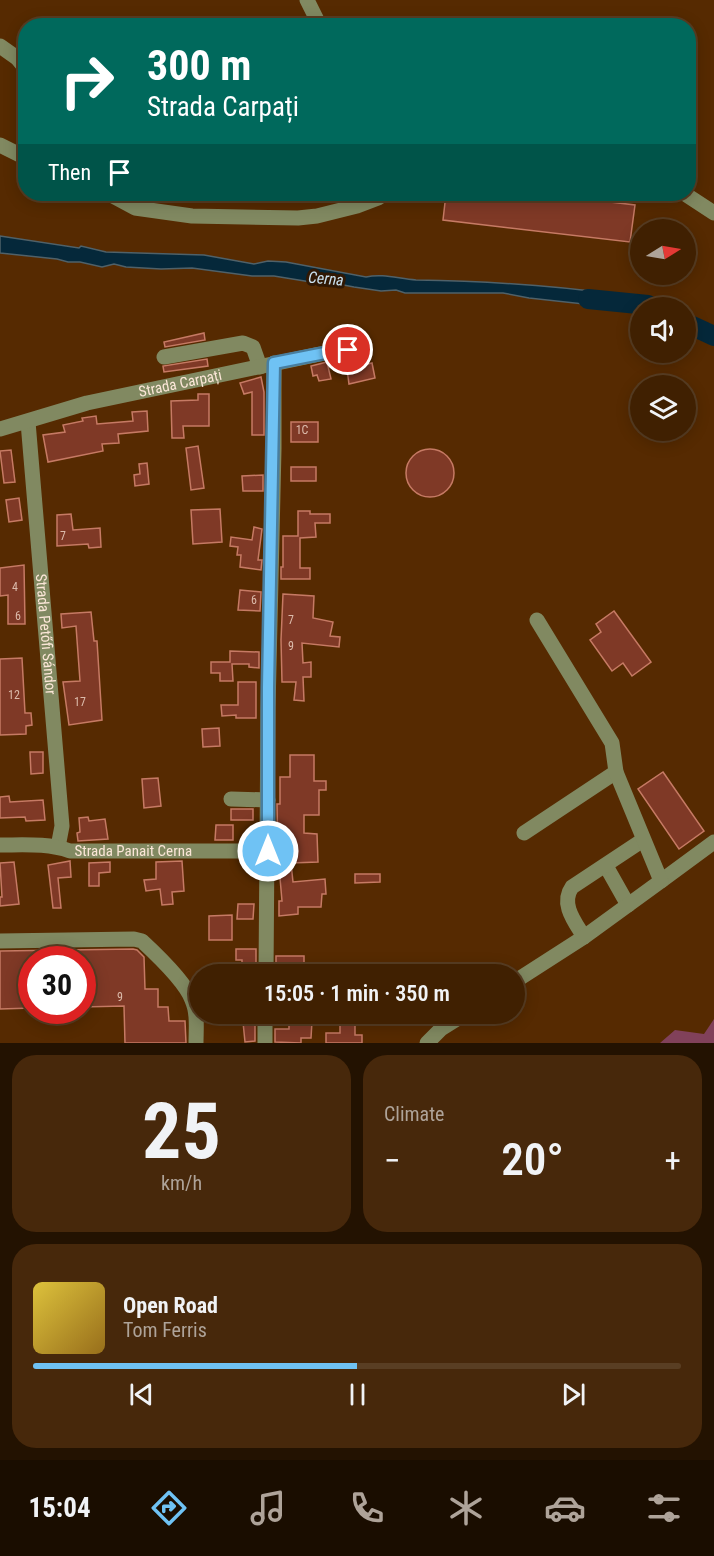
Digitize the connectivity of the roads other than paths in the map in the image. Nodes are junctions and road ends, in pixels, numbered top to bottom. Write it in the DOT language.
graph roads {
  1 [pos="307,0"];
  2 [pos="316,18"];
  3 [pos="0,46"];
  4 [pos="18,59"];
  5 [pos="0,145"];
  6 [pos="18,154"];
  7 [pos="122,201"];
  8 [pos="370,201"];
  9 [pos="696,201"];
  10 [pos="714,213"];
  11 [pos="362,351"];
  12 [pos="164,357"];
  13 [pos="267,365"];
  14 [pos="28,422"];
  15 [pos="0,429"];
  16 [pos="537,620"];
  17 [pos="616,772"];
  18 [pos="231,800"];
  19 [pos="268,800"];
  20 [pos="525,833"];
  21 [pos="643,840"];
  22 [pos="714,842"];
  23 [pos="0,845"];
  24 [pos="58,847"];
  25 [pos="268,851"];
  26 [pos="606,866"];
  27 [pos="661,881"];
  28 [pos="628,905"];
  29 [pos="584,937"];
  30 [pos="0,941"];
  31 [pos="266,964"];
  32 [pos="525,975"];
  33 [pos="265,1024"];
  34 [pos="449,1024"];
  35 [pos="196,1043"];
  36 [pos="265,1043"];
  37 [pos="427,1043"];
  1 -- 2 [label="street"];
  3 -- 4 [label="street"];
  5 -- 6 [label="street"];
  7 -- 8 [label="street"];
  9 -- 10 [label="street"];
  11 -- 13 [label="street, Strada Carpați"];
  12 -- 13 [label="street"];
  13 -- 14 [label="street, Strada Carpați"];
  13 -- 19 [label="street"];
  14 -- 15 [label="street, Strada Carpați"];
  14 -- 24 [label="street, Strada Petőfi Sándor"];
  16 -- 17 [label="street"];
  17 -- 20 [label="street"];
  17 -- 21 [label="street"];
  18 -- 19 [label="street"];
  19 -- 25 [label="street"];
  21 -- 26 [label="street"];
  21 -- 27 [label="street"];
  22 -- 27 [label="street"];
  23 -- 24 [label="street, Strada Panait Cerna"];
  24 -- 25 [label="street, Strada Panait Cerna"];
  25 -- 31 [label="street"];
  26 -- 28 [label="street"];
  26 -- 29 [label="street"];
  27 -- 28 [label="street"];
  28 -- 29 [label="street"];
  29 -- 32 [label="street"];
  30 -- 35 [label="street"];
  33 -- 36 [label="street"];
  34 -- 37 [label="street"];
}
